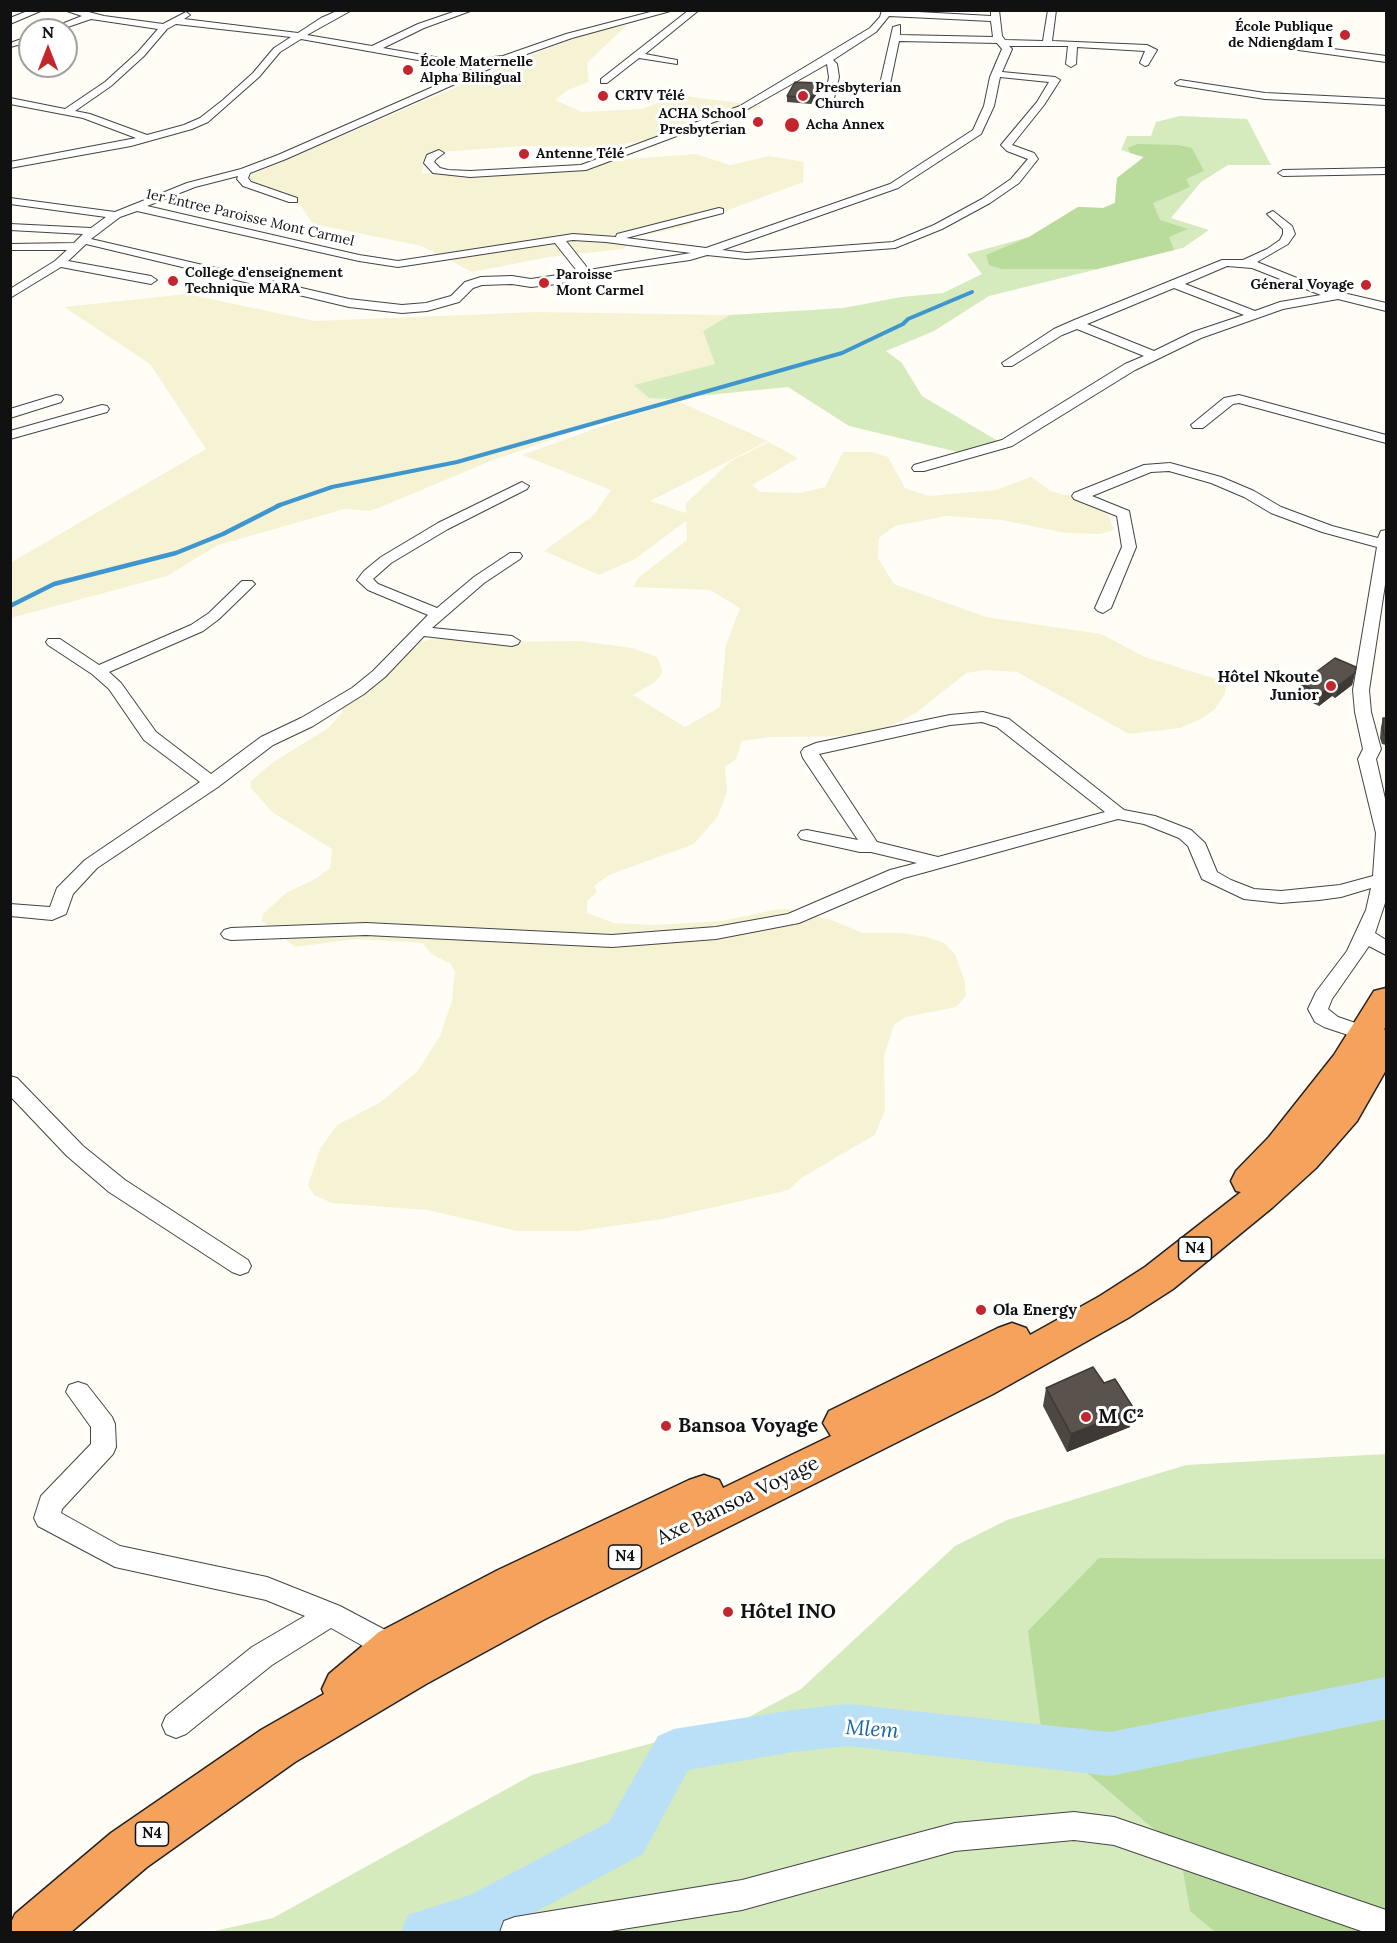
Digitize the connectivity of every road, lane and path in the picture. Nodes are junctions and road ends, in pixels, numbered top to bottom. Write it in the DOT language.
graph roads {
  1 [pos="39,10"];
  2 [pos="69,10"];
  3 [pos="196,10"];
  4 [pos="348,10"];
  5 [pos="469,10"];
  6 [pos="670,10"];
  7 [pos="695,10"];
  8 [pos="1052,10"];
  9 [pos="890,13"];
  10 [pos="996,15"];
  11 [pos="90,16"];
  12 [pos="78,20"];
  13 [pos="10,21"];
  14 [pos="174,21"];
  15 [pos="164,27"];
  16 [pos="300,35"];
  17 [pos="896,38"];
  18 [pos="1002,41"];
  19 [pos="18,43"];
  20 [pos="1265,43"];
  21 [pos="1047,44"];
  22 [pos="1073,44"];
  23 [pos="13,45"];
  24 [pos="375,48"];
  25 [pos="638,55"];
  26 [pos="504,59"];
  27 [pos="828,59"];
  28 [pos="1386,59"];
  29 [pos="674,62"];
  30 [pos="1145,63"];
  31 [pos="1071,64"];
  32 [pos="996,74"];
  33 [pos="604,81"];
  34 [pos="1180,83"];
  35 [pos="885,84"];
  36 [pos="1386,100"];
  37 [pos="10,101"];
  38 [pos="829,105"];
  39 [pos="67,112"];
  40 [pos="1386,115"];
  41 [pos="147,139"];
  42 [pos="439,153"];
  43 [pos="10,165"];
  44 [pos="245,171"];
  45 [pos="1386,171"];
  46 [pos="1283,173"];
  47 [pos="293,200"];
  48 [pos="10,201"];
  49 [pos="136,207"];
  50 [pos="718,211"];
  51 [pos="1272,214"];
  52 [pos="116,215"];
  53 [pos="10,227"];
  54 [pos="93,231"];
  55 [pos="558,239"];
  56 [pos="606,239"];
  57 [pos="80,243"];
  58 [pos="10,247"];
  59 [pos="705,252"];
  60 [pos="59,263"];
  61 [pos="1246,263"];
  62 [pos="586,274"];
  63 [pos="151,280"];
  64 [pos="1175,284"];
  65 [pos="10,295"];
  66 [pos="1336,296"];
  67 [pos="1386,308"];
  68 [pos="1253,314"];
  69 [pos="1076,324"];
  70 [pos="1153,356"];
  71 [pos="1008,363"];
  72 [pos="56,399"];
  73 [pos="102,409"];
  74 [pos="10,414"];
  75 [pos="1198,425"];
  76 [pos="10,435"];
  77 [pos="1386,439"];
  78 [pos="919,468"];
  79 [pos="522,486"];
  80 [pos="1385,539"];
  81 [pos="515,556"];
  82 [pos="247,584"];
  83 [pos="1103,608"];
  84 [pos="439,614"];
  85 [pos="420,631"];
  86 [pos="512,641"];
  87 [pos="54,642"];
  88 [pos="98,671"];
  89 [pos="1379,754"];
  90 [pos="212,783"];
  91 [pos="1118,814"];
  92 [pos="807,835"];
  93 [pos="872,846"];
  94 [pos="937,863"];
  95 [pos="1382,879"];
  96 [pos="10,910"];
  97 [pos="231,934"];
  98 [pos="1365,935"];
  99 [pos="1386,949"];
  100 [pos="1386,999"];
  101 [pos="1368,1052"];
  102 [pos="10,1083"];
  103 [pos="240,1266"];
  104 [pos="78,1392"];
  105 [pos="331,1614"];
  106 [pos="402,1658"];
  107 [pos="176,1725"];
  108 [pos="1386,1925"];
  109 [pos="33,1932"];
  110 [pos="515,1932"];
  1 -- 13 [label="street"];
  2 -- 11 [label="street"];
  3 -- 14 [label="street"];
  4 -- 16 [label="street"];
  5 -- 24 [label="street"];
  6 -- 26 [label="street"];
  7 -- 25 [label="street"];
  8 -- 21 [label="street"];
  9 -- 10 [label="street"];
  9 -- 17 [label="street"];
  9 -- 27 [label="street"];
  10 -- 18 [label="street"];
  11 -- 12 [label="street"];
  11 -- 15 [label="street"];
  14 -- 15 [label="street"];
  14 -- 16 [label="street"];
  15 -- 39 [label="street"];
  16 -- 24 [label="street"];
  16 -- 41 [label="street"];
  17 -- 18 [label="street"];
  17 -- 35 [label="street"];
  18 -- 21 [label="street"];
  18 -- 32 [label="street"];
  19 -- 23 [label="street"];
  20 -- 28 [label="street"];
  21 -- 22 [label="street"];
  22 -- 30 [label="street"];
  22 -- 31 [label="street"];
  24 -- 26 [label="street"];
  25 -- 29 [label="street"];
  25 -- 33 [label="street"];
  26 -- 44 [label="street"];
  27 -- 38 [label="street"];
  27 -- 42 [label="street"];
  32 -- 59 [label="street"];
  32 -- 59 [label="street"];
  34 -- 36 [label="street"];
  36 -- 40 [label="street"];
  37 -- 39 [label="street"];
  39 -- 41 [label="street"];
  41 -- 43 [label="street"];
  44 -- 47 [label="street"];
  44 -- 49 [label="street"];
  45 -- 46 [label="street"];
  48 -- 52 [label="street"];
  49 -- 52 [label="street"];
  49 -- 55 [label="street, 1er Entree Paroisse Mont Carmel"];
  50 -- 56 [label="street"];
  51 -- 61 [label="street"];
  52 -- 54 [label="street"];
  53 -- 54 [label="street"];
  54 -- 57 [label="street"];
  55 -- 56 [label="street, 1er Entree Paroisse Mont Carmel"];
  55 -- 62 [label="street"];
  56 -- 59 [label="street"];
  57 -- 58 [label="street"];
  57 -- 60 [label="street"];
  57 -- 62 [label="street"];
  59 -- 62 [label="street"];
  60 -- 63 [label="street"];
  60 -- 65 [label="street"];
  61 -- 64 [label="street"];
  61 -- 66 [label="street"];
  64 -- 68 [label="street"];
  64 -- 69 [label="street"];
  66 -- 67 [label="street"];
  66 -- 68 [label="street"];
  68 -- 70 [label="street"];
  69 -- 70 [label="street"];
  69 -- 71 [label="street"];
  70 -- 78 [label="street"];
  72 -- 74 [label="street"];
  73 -- 76 [label="street"];
  75 -- 77 [label="street"];
  79 -- 84 [label="street"];
  80 -- 83 [label="street"];
  80 -- 89 [label="street"];
  81 -- 84 [label="street"];
  82 -- 88 [label="street"];
  84 -- 85 [label="street"];
  85 -- 86 [label="street"];
  85 -- 90 [label="street"];
  87 -- 88 [label="street"];
  88 -- 90 [label="street"];
  89 -- 95 [label="street"];
  90 -- 96 [label="street"];
  91 -- 93 [label="street"];
  91 -- 94 [label="street"];
  91 -- 95 [label="street"];
  92 -- 93 [label="street"];
  93 -- 94 [label="street"];
  94 -- 97 [label="street"];
  95 -- 98 [label="street"];
  98 -- 99 [label="street"];
  98 -- 101 [label="street"];
  100 -- 101 [label="highway, N4"];
  101 -- 106 [label="highway, Axe Bansoa Voyage / N4"];
  102 -- 103 [label="street"];
  104 -- 105 [label="street"];
  105 -- 106 [label="street"];
  105 -- 107 [label="street"];
  106 -- 109 [label="highway, Axe Bansoa Voyage / N4"];
  108 -- 110 [label="street"];
}
